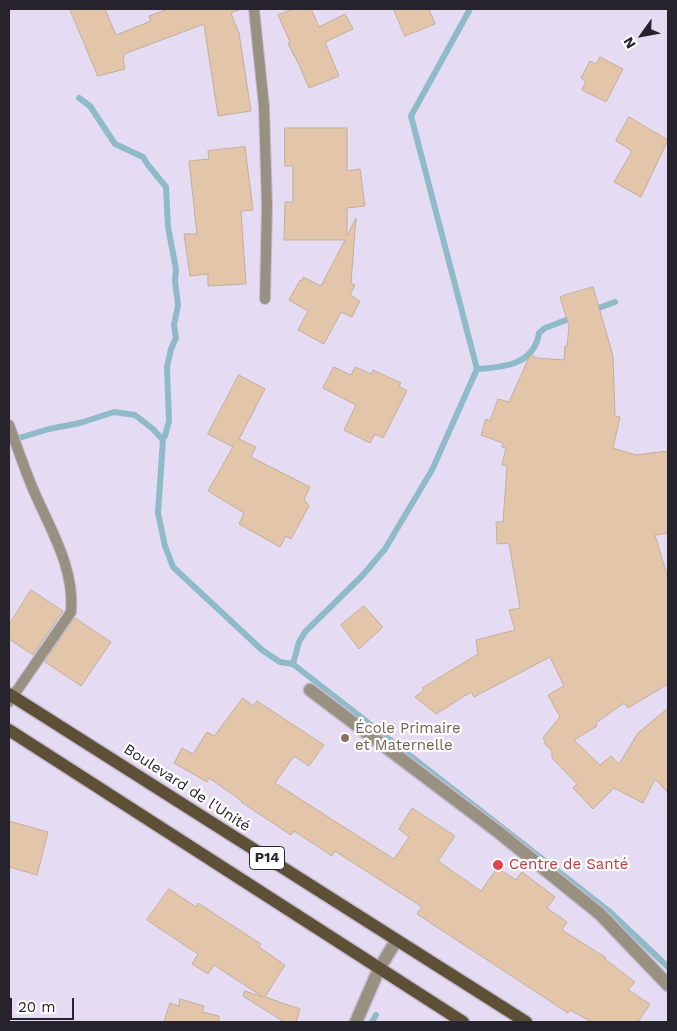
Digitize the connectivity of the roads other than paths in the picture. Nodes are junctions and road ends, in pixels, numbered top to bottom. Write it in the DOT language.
graph roads {
  1 [pos="254,9"];
  2 [pos="265,299"];
  3 [pos="9,425"];
  4 [pos="310,690"];
  5 [pos="10,697"];
  6 [pos="9,730"];
  7 [pos="396,940"];
  8 [pos="379,969"];
  9 [pos="668,985"];
  10 [pos="356,1022"];
  11 [pos="463,1022"];
  12 [pos="526,1022"];
  1 -- 2 [label="lane"];
  3 -- 5 [label="lane"];
  4 -- 9 [label="street"];
  5 -- 7 [label="main road, Boulevard de l'Unité / P14"];
  6 -- 8 [label="main road, P14"];
  7 -- 8 [label="street"];
  7 -- 12 [label="main road, Boulevard de l'Unité / P14"];
  8 -- 10 [label="street"];
  8 -- 11 [label="main road, P14"];
}
